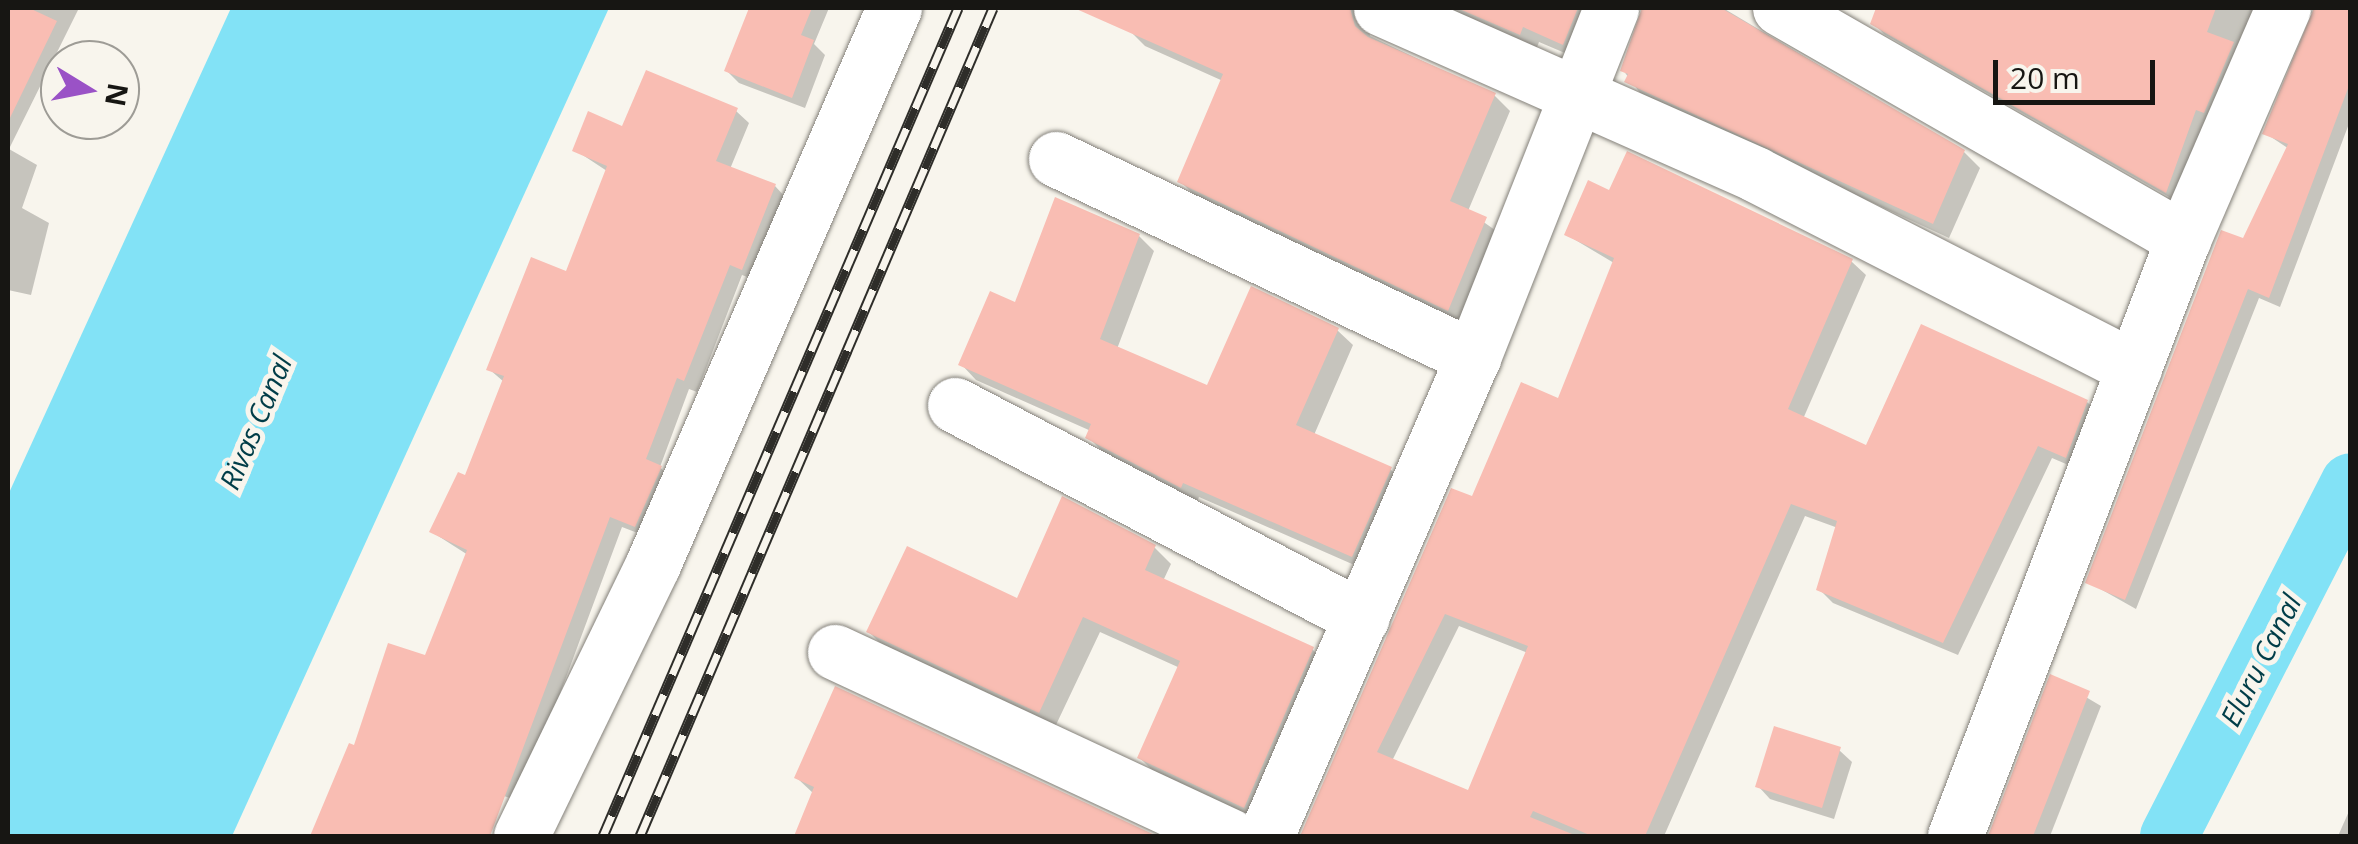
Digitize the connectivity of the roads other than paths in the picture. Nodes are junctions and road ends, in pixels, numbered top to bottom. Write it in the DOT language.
graph roads {
  1 [pos="894,8"];
  2 [pos="1381,8"];
  3 [pos="1612,8"];
  4 [pos="1780,8"];
  5 [pos="2284,8"];
  6 [pos="1576,96"];
  7 [pos="1056,159"];
  8 [pos="2183,239"];
  9 [pos="1472,357"];
  10 [pos="2134,368"];
  11 [pos="956,405"];
  12 [pos="1362,618"];
  13 [pos="835,652"];
  14 [pos="521,836"];
  15 [pos="1230,836"];
  16 [pos="1266,836"];
  17 [pos="1955,836"];
  1 -- 14 [label="street"];
  2 -- 6 [label="street"];
  3 -- 6 [label="street"];
  4 -- 8 [label="street"];
  5 -- 8 [label="street"];
  6 -- 9 [label="street"];
  6 -- 10 [label="street"];
  7 -- 9 [label="street"];
  8 -- 10 [label="street"];
  9 -- 12 [label="street"];
  10 -- 17 [label="street"];
  11 -- 12 [label="street"];
  12 -- 16 [label="street"];
  13 -- 15 [label="street"];
}
